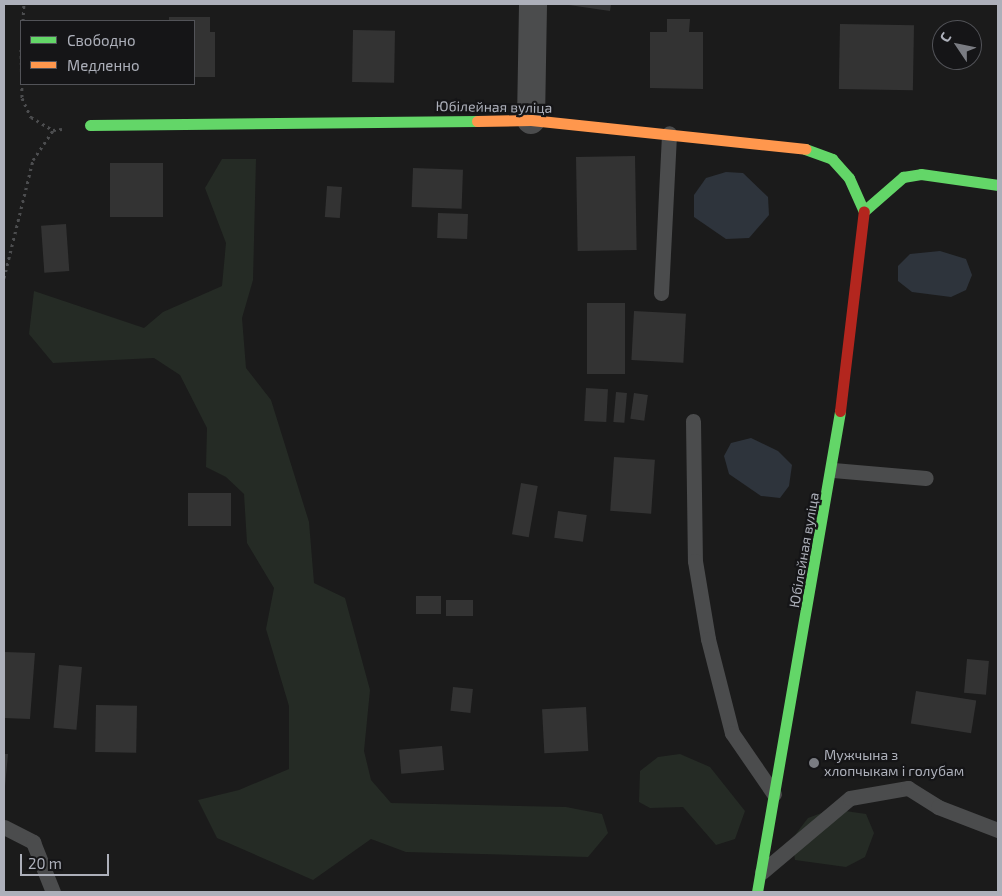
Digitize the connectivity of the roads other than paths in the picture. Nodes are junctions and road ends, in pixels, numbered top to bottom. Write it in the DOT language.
graph roads {
  1 [pos="533,4"];
  2 [pos="531,120"];
  3 [pos="90,125"];
  4 [pos="669,133"];
  5 [pos="998,185"];
  6 [pos="864,211"];
  7 [pos="661,293"];
  8 [pos="693,422"];
  9 [pos="833,470"];
  10 [pos="926,478"];
  11 [pos="774,794"];
  12 [pos="4,827"];
  13 [pos="998,830"];
  14 [pos="759,875"];
  15 [pos="53,892"];
  16 [pos="757,892"];
  1 -- 2 [label="street"];
  2 -- 3 [label="street, Юбілейная вуліца"];
  2 -- 4 [label="street, Юбілейная вуліца"];
  4 -- 6 [label="street, Юбілейная вуліца"];
  4 -- 7 [label="lane"];
  5 -- 6 [label="street"];
  6 -- 9 [label="street, Юбілейная вуліца"];
  8 -- 11 [label="lane"];
  9 -- 10 [label="lane"];
  9 -- 11 [label="street, Юбілейная вуліца"];
  11 -- 14 [label="street, Юбілейная вуліца"];
  12 -- 15 [label="lane"];
  13 -- 14 [label="lane"];
  14 -- 16 [label="street, Юбілейная вуліца"];
}
